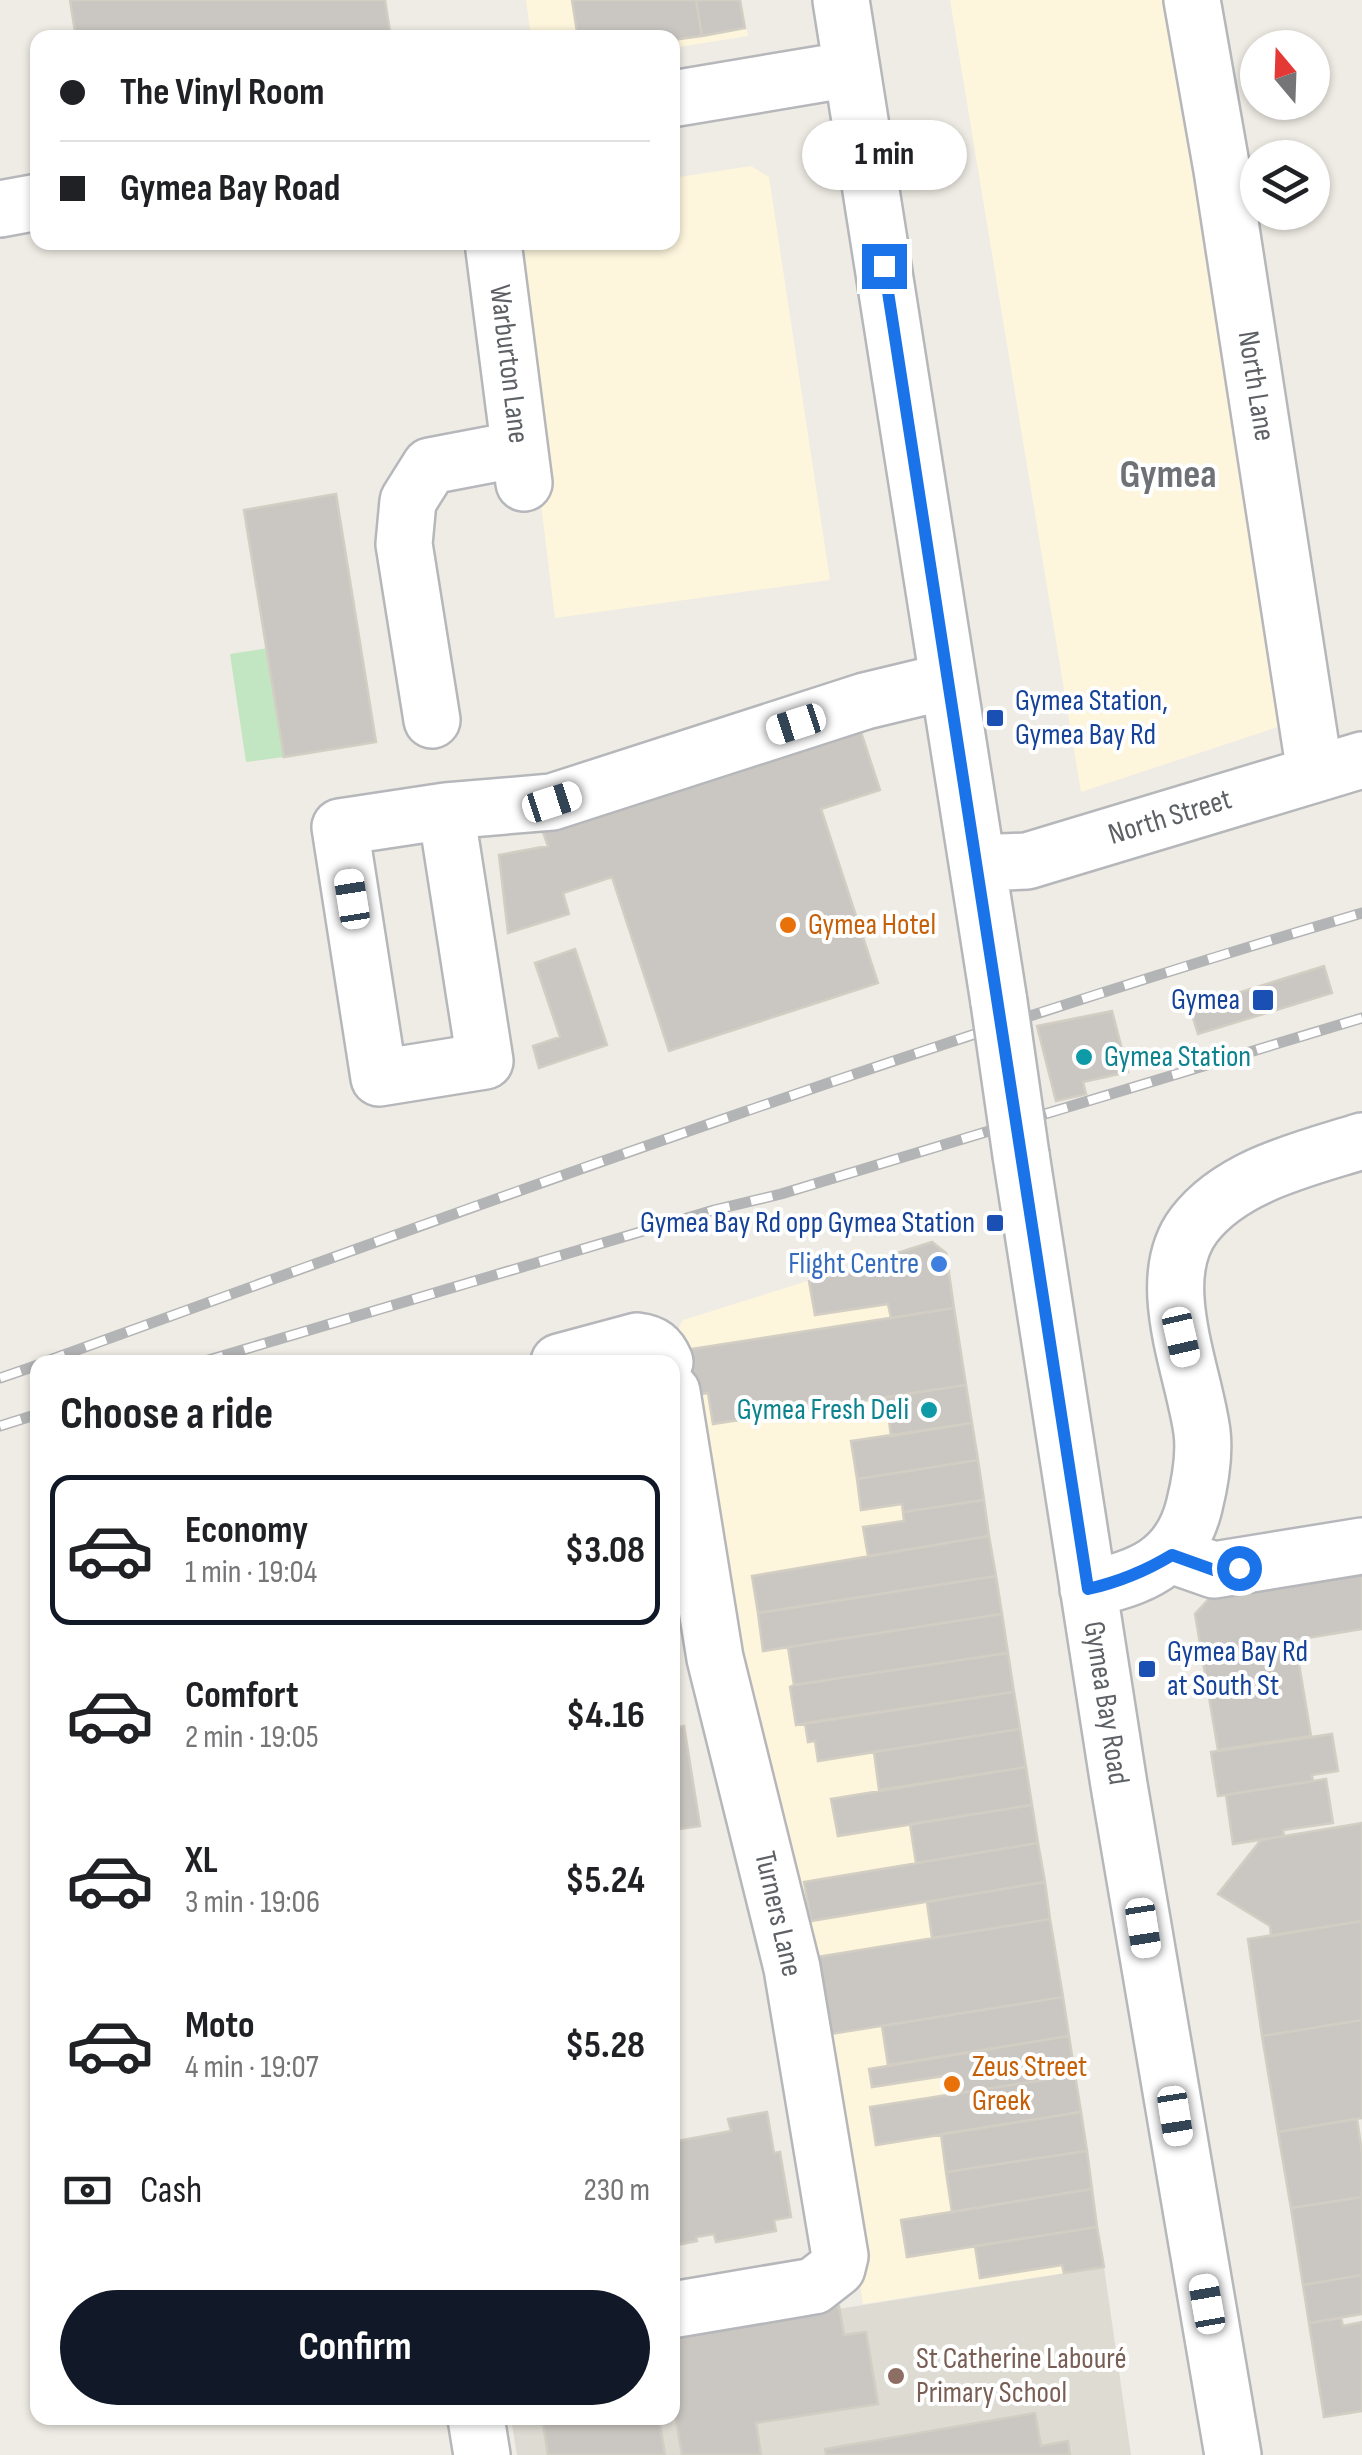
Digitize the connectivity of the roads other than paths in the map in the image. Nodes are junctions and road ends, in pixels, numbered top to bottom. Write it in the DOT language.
graph roads {
  1 [pos="841,0"];
  2 [pos="1192,0"];
  3 [pos="852,68"];
  4 [pos="680,98"];
  5 [pos="30,203"];
  6 [pos="0,209"];
  7 [pos="495,250"];
  8 [pos="948,681"];
  9 [pos="432,720"];
  10 [pos="1338,766"];
  11 [pos="446,810"];
  12 [pos="977,864"];
  13 [pos="1362,1141"];
  14 [pos="658,1353"];
  15 [pos="582,1355"];
  16 [pos="680,1443"];
  17 [pos="1362,1546"];
  18 [pos="1172,1555"];
  19 [pos="1088,1589"];
  20 [pos="680,2309"];
  21 [pos="477,2425"];
  22 [pos="482,2455"];
  23 [pos="1233,2455"];
  1 -- 3 [label="street, Gymea Bay Road"];
  2 -- 10 [label="street, North Lane"];
  3 -- 4 [label="street"];
  3 -- 8 [label="street, Gymea Bay Road"];
  5 -- 6 [label="street"];
  7 -- 9 [label="street, Warburton Lane"];
  8 -- 11 [label="street"];
  8 -- 12 [label="street, Gymea Bay Road"];
  10 -- 12 [label="street, North Street"];
  11 -- 11 [label="street"];
  12 -- 19 [label="street, Gymea Bay Road, bridge"];
  13 -- 18 [label="street"];
  14 -- 15 [label="street"];
  16 -- 20 [label="street, Turners Lane"];
  17 -- 18 [label="street"];
  18 -- 19 [label="street"];
  19 -- 23 [label="street, Gymea Bay Road"];
  21 -- 22 [label="street"];
}
